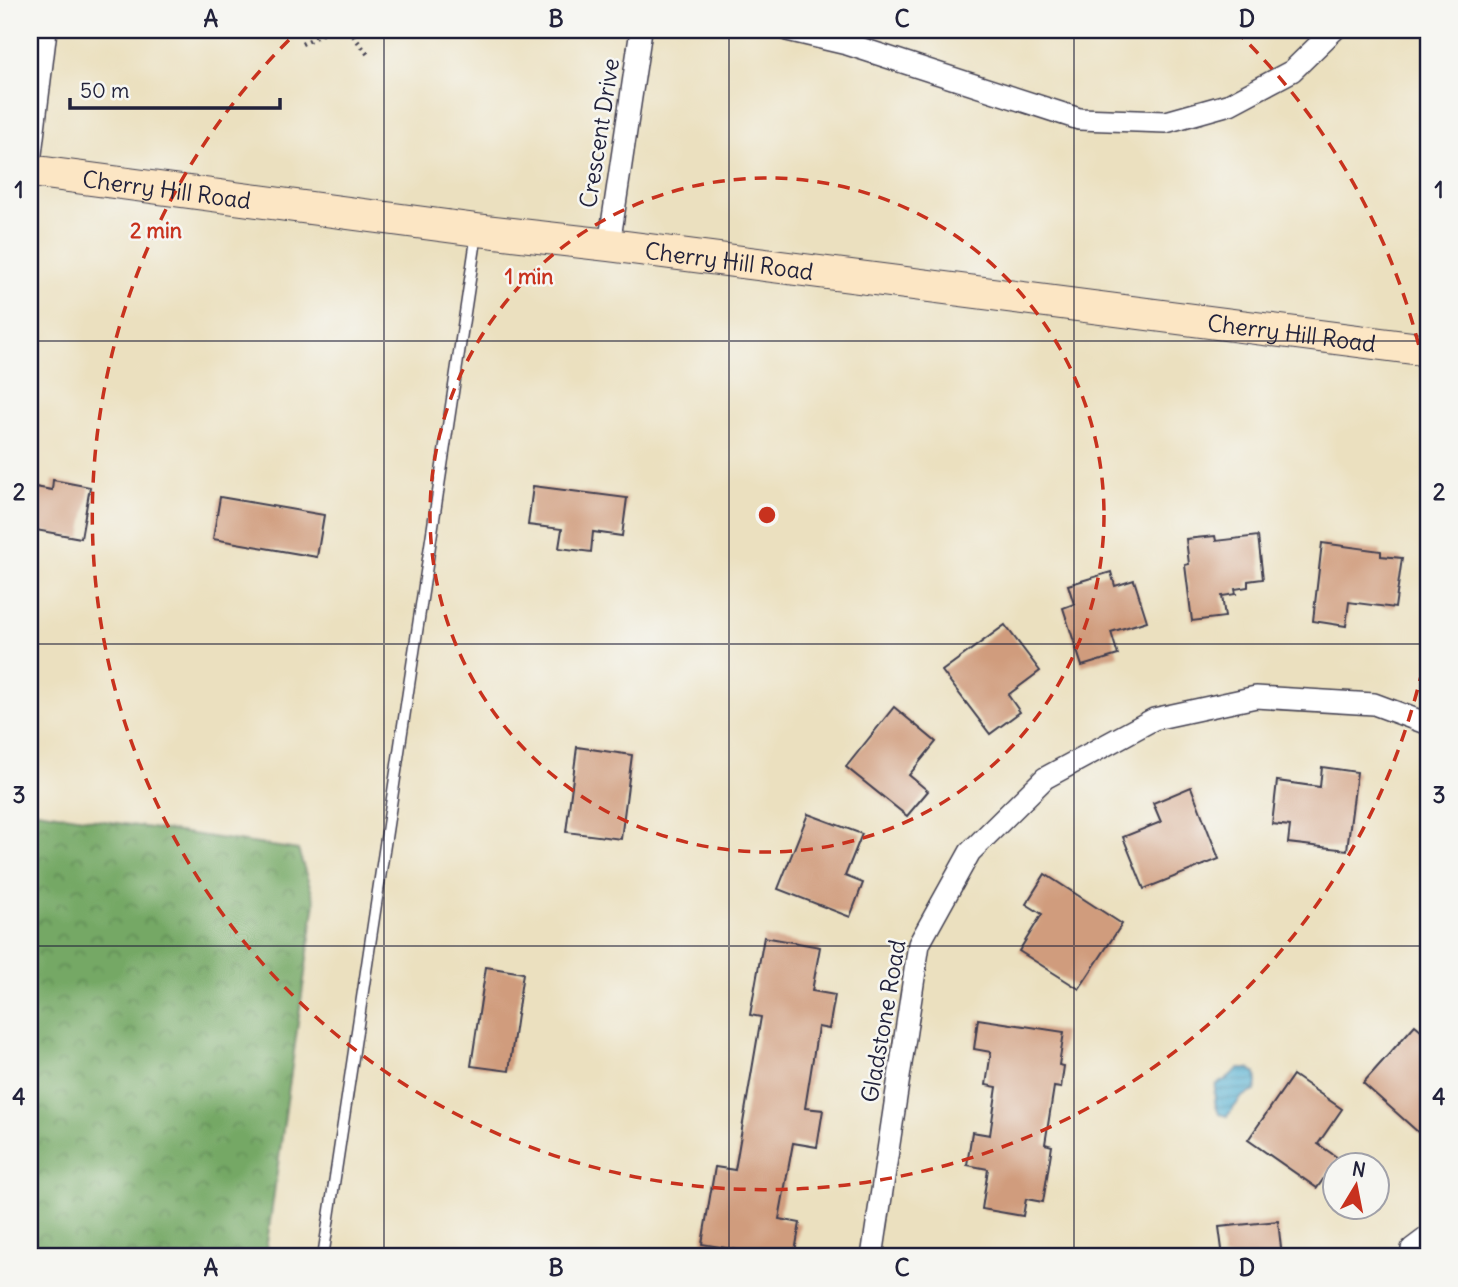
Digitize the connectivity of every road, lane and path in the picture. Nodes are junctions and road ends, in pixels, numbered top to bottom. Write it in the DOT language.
graph roads {
  1 [pos="46,30"];
  2 [pos="330,30"];
  3 [pos="349,30"];
  4 [pos="641,30"];
  5 [pos="787,30"];
  6 [pos="1334,30"];
  7 [pos="302,44"];
  8 [pos="369,55"];
  9 [pos="30,162"];
  10 [pos="30,171"];
  11 [pos="477,230"];
  12 [pos="609,245"];
  13 [pos="1428,350"];
  14 [pos="1428,724"];
  15 [pos="323,1257"];
  16 [pos="873,1257"];
  1 -- 9 [label="street"];
  2 -- 7 [label="path"];
  3 -- 8 [label="path"];
  4 -- 12 [label="street, Crescent Drive"];
  5 -- 6 [label="street"];
  10 -- 11 [label="main road, Cherry Hill Road"];
  11 -- 12 [label="main road, Cherry Hill Road"];
  11 -- 15 [label="lane"];
  12 -- 13 [label="main road, Cherry Hill Road"];
  14 -- 16 [label="street, Gladstone Road"];
}
